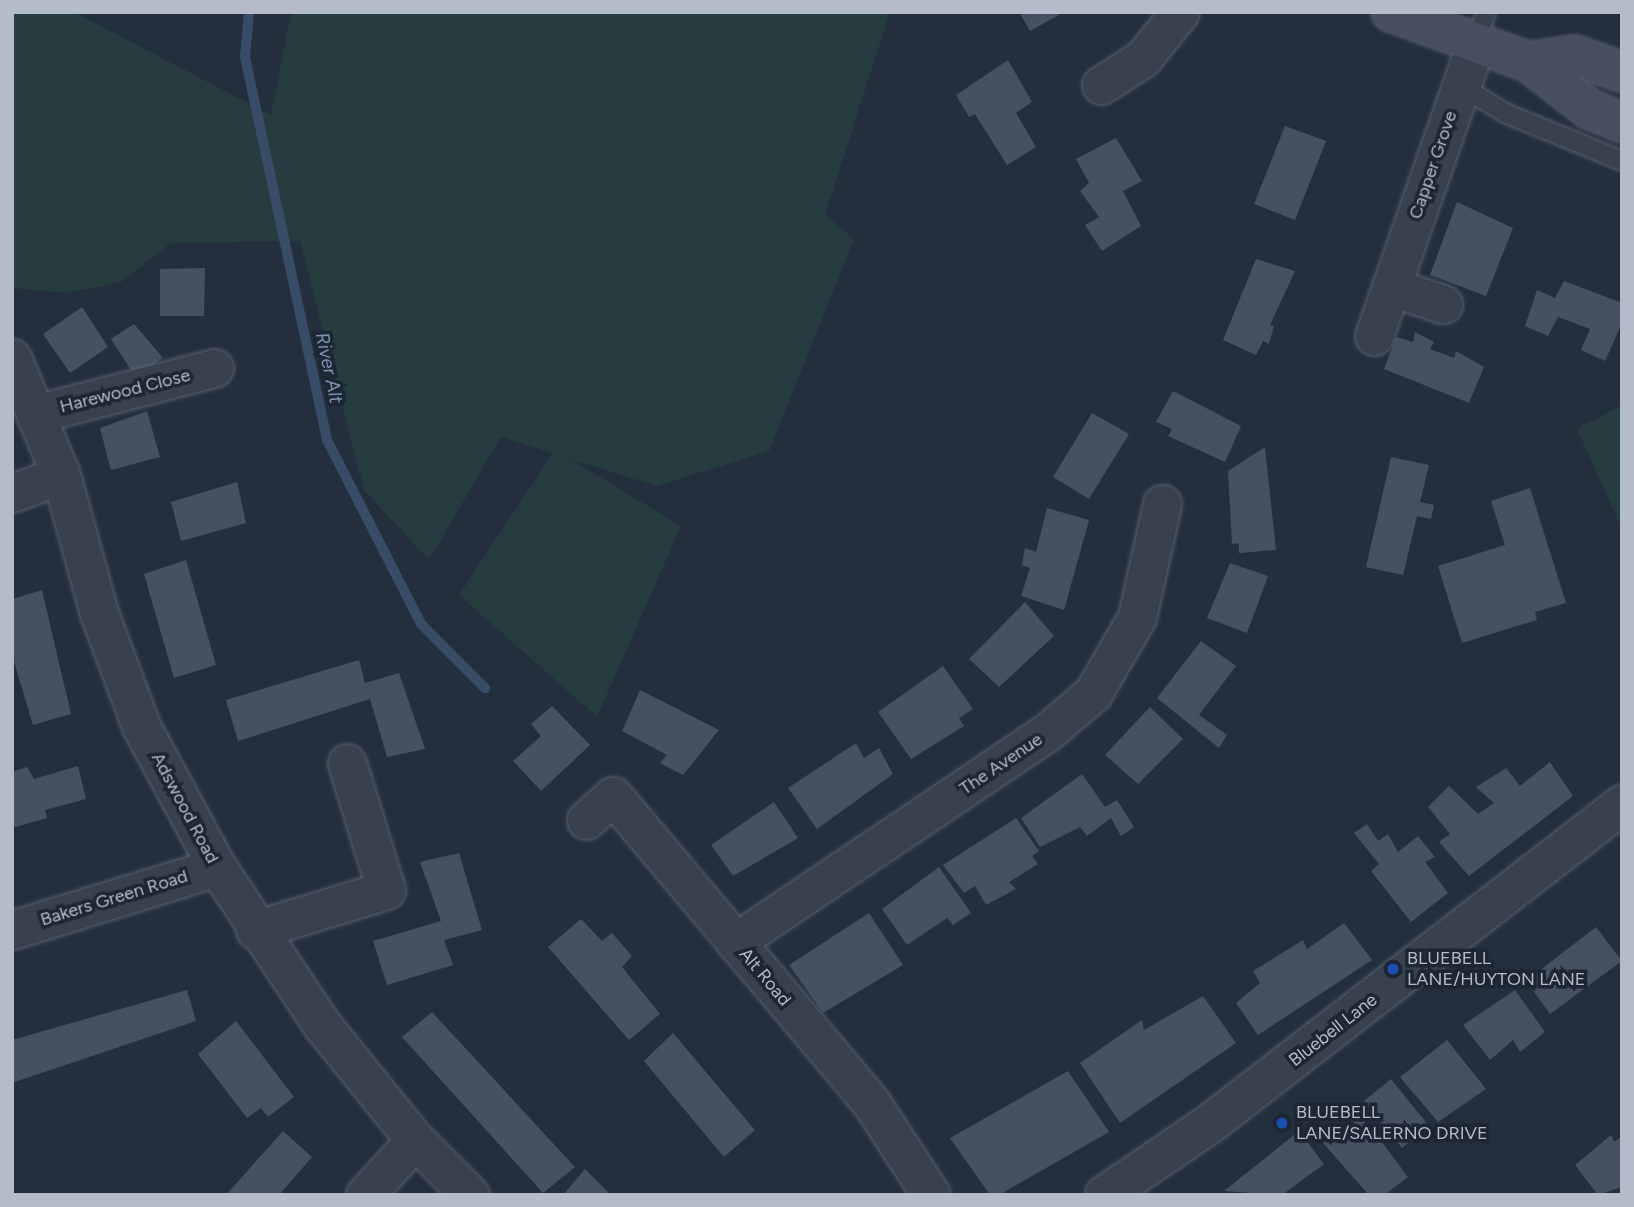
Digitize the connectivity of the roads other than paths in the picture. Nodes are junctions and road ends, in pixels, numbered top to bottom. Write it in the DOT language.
graph roads {
  1 [pos="1180,12"];
  2 [pos="1391,12"];
  3 [pos="1481,28"];
  4 [pos="1529,62"];
  5 [pos="1622,72"];
  6 [pos="1101,85"];
  7 [pos="1461,86"];
  8 [pos="1622,122"];
  9 [pos="1622,161"];
  10 [pos="1391,287"];
  11 [pos="1443,304"];
  12 [pos="1374,336"];
  13 [pos="12,358"];
  14 [pos="214,368"];
  15 [pos="35,414"];
  16 [pos="61,475"];
  17 [pos="12,493"];
  18 [pos="1162,504"];
  19 [pos="347,763"];
  20 [pos="1622,805"];
  21 [pos="586,820"];
  22 [pos="216,867"];
  23 [pos="12,930"];
  24 [pos="255,930"];
  25 [pos="735,942"];
  26 [pos="415,1140"];
  27 [pos="365,1195"];
  28 [pos="470,1195"];
  29 [pos="930,1195"];
  30 [pos="1105,1195"];
  1 -- 6 [label="street"];
  2 -- 3 [label="main road"];
  3 -- 4 [label="main road"];
  3 -- 7 [label="street, Capper Grove"];
  4 -- 5 [label="main road"];
  4 -- 8 [label="main road"];
  7 -- 9 [label="lane"];
  7 -- 10 [label="street, Capper Grove"];
  10 -- 11 [label="street"];
  10 -- 12 [label="street, Capper Grove"];
  13 -- 15 [label="street, Adswood Road"];
  14 -- 15 [label="street, Harewood Close"];
  15 -- 16 [label="street, Adswood Road"];
  16 -- 17 [label="street"];
  16 -- 22 [label="street, Adswood Road"];
  18 -- 25 [label="street, The Avenue"];
  19 -- 24 [label="street"];
  20 -- 30 [label="street, Bluebell Lane"];
  21 -- 25 [label="street, Alt Road"];
  22 -- 23 [label="street, Bakers Green Road"];
  22 -- 24 [label="street, Adswood Road"];
  24 -- 26 [label="street, Adswood Road"];
  25 -- 29 [label="street, Alt Road"];
  26 -- 27 [label="street"];
  26 -- 28 [label="street, Adswood Road"];
}
